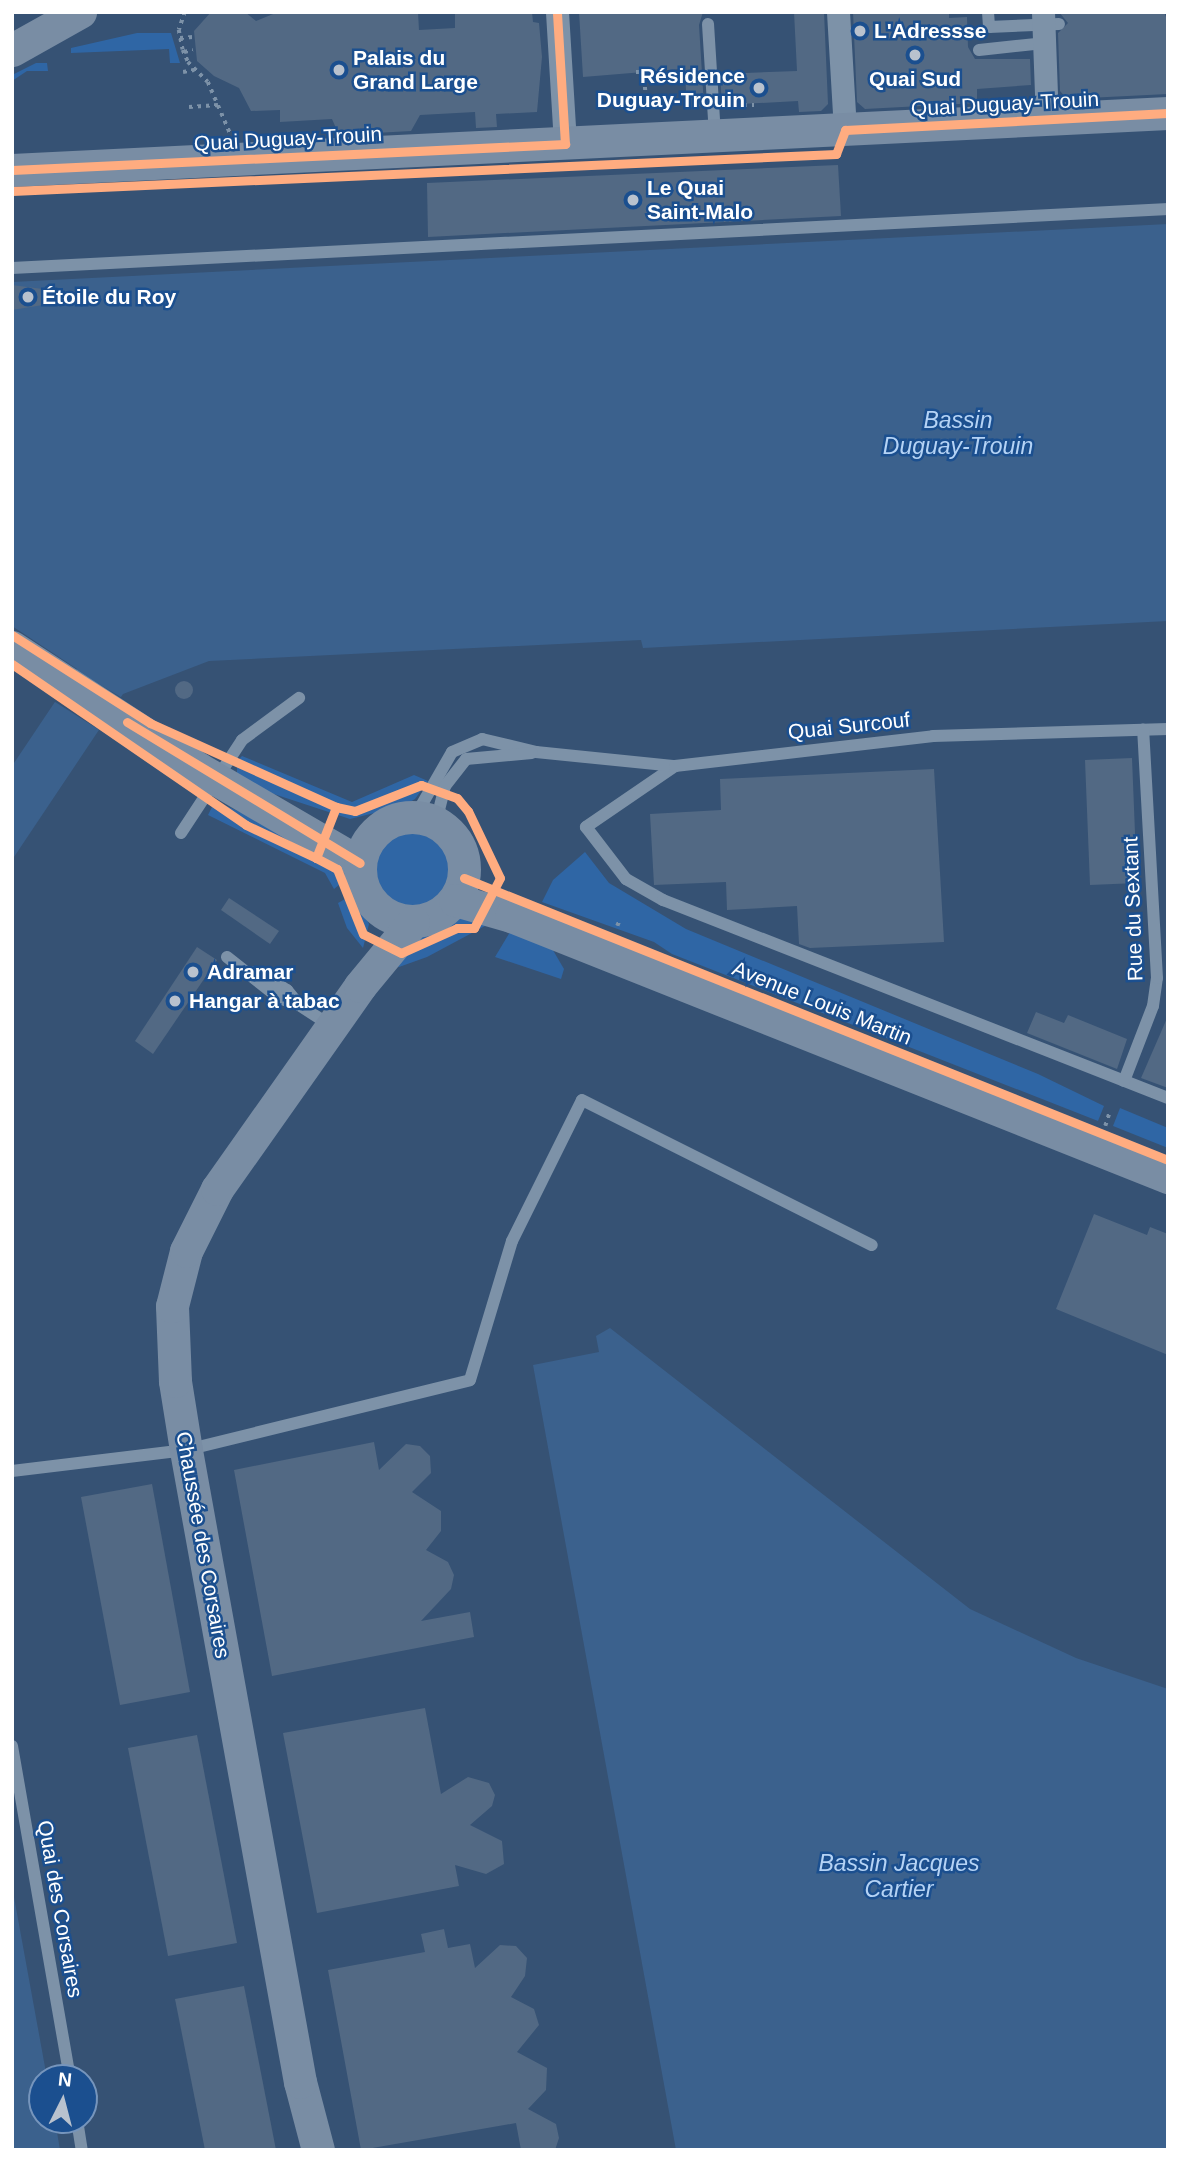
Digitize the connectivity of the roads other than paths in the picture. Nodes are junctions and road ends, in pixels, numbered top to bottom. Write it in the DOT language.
graph roads {
  1 [pos="80,12"];
  2 [pos="557,12"];
  3 [pos="838,12"];
  4 [pos="988,12"];
  5 [pos="708,24"];
  6 [pos="1047,26"];
  7 [pos="12,50"];
  8 [pos="979,50"];
  9 [pos="1151,108"];
  10 [pos="1047,119"];
  11 [pos="845,130"];
  12 [pos="715,136"];
  13 [pos="565,144"];
  14 [pos="12,170"];
  15 [pos="1168,209"];
  16 [pos="12,268"];
  17 [pos="12,648"];
  18 [pos="299,698"];
  19 [pos="1143,729"];
  20 [pos="1168,729"];
  21 [pos="536,752"];
  22 [pos="675,766"];
  23 [pos="217,780"];
  24 [pos="401,818"];
  25 [pos="436,822"];
  26 [pos="181,833"];
  27 [pos="366,849"];
  28 [pos="455,900"];
  29 [pos="376,908"];
  30 [pos="414,922"];
  31 [pos="227,957"];
  32 [pos="360,986"];
  33 [pos="333,1027"];
  34 [pos="1124,1081"];
  35 [pos="1168,1098"];
  36 [pos="1168,1177"];
  37 [pos="872,1245"];
  38 [pos="186,1450"];
  39 [pos="12,1471"];
  40 [pos="12,1746"];
  41 [pos="68,2064"];
  42 [pos="318,2150"];
  1 -- 7 [label="street"];
  2 -- 13 [label="street"];
  3 -- 11 [label="street"];
  4 -- 6 [label="lane"];
  5 -- 12 [label="lane"];
  6 -- 8 [label="lane"];
  6 -- 10 [label="street"];
  9 -- 10 [label="street, Quai Duguay-Trouin"];
  10 -- 11 [label="street, Quai Duguay-Trouin"];
  11 -- 12 [label="street, Quai Duguay-Trouin"];
  12 -- 13 [label="street, Quai Duguay-Trouin"];
  13 -- 14 [label="street, Quai Duguay-Trouin"];
  15 -- 16 [label="lane"];
  17 -- 23 [label="street"];
  18 -- 23 [label="lane"];
  19 -- 20 [label="lane, Quai Surcouf"];
  19 -- 22 [label="lane, Quai Surcouf"];
  19 -- 34 [label="lane, Rue du Sextant"];
  21 -- 22 [label="lane, Quai Surcouf"];
  21 -- 24 [label="lane"];
  21 -- 25 [label="lane"];
  22 -- 34 [label="lane"];
  23 -- 26 [label="lane"];
  23 -- 27 [label="street"];
  24 -- 25 [label="street"];
  24 -- 27 [label="street"];
  25 -- 28 [label="street"];
  27 -- 29 [label="street"];
  28 -- 30 [label="street"];
  28 -- 36 [label="street, Avenue Louis Martin"];
  29 -- 30 [label="street"];
  29 -- 32 [label="street, Chaussée des Corsaires"];
  30 -- 32 [label="street, Chaussée des Corsaires"];
  31 -- 33 [label="lane"];
  32 -- 33 [label="street, Chaussée des Corsaires"];
  33 -- 38 [label="street, Chaussée des Corsaires"];
  34 -- 35 [label="lane"];
  37 -- 38 [label="lane"];
  38 -- 39 [label="lane"];
  38 -- 42 [label="street, Chaussée des Corsaires"];
  40 -- 41 [label="lane, Quai des Corsaires"];
}
